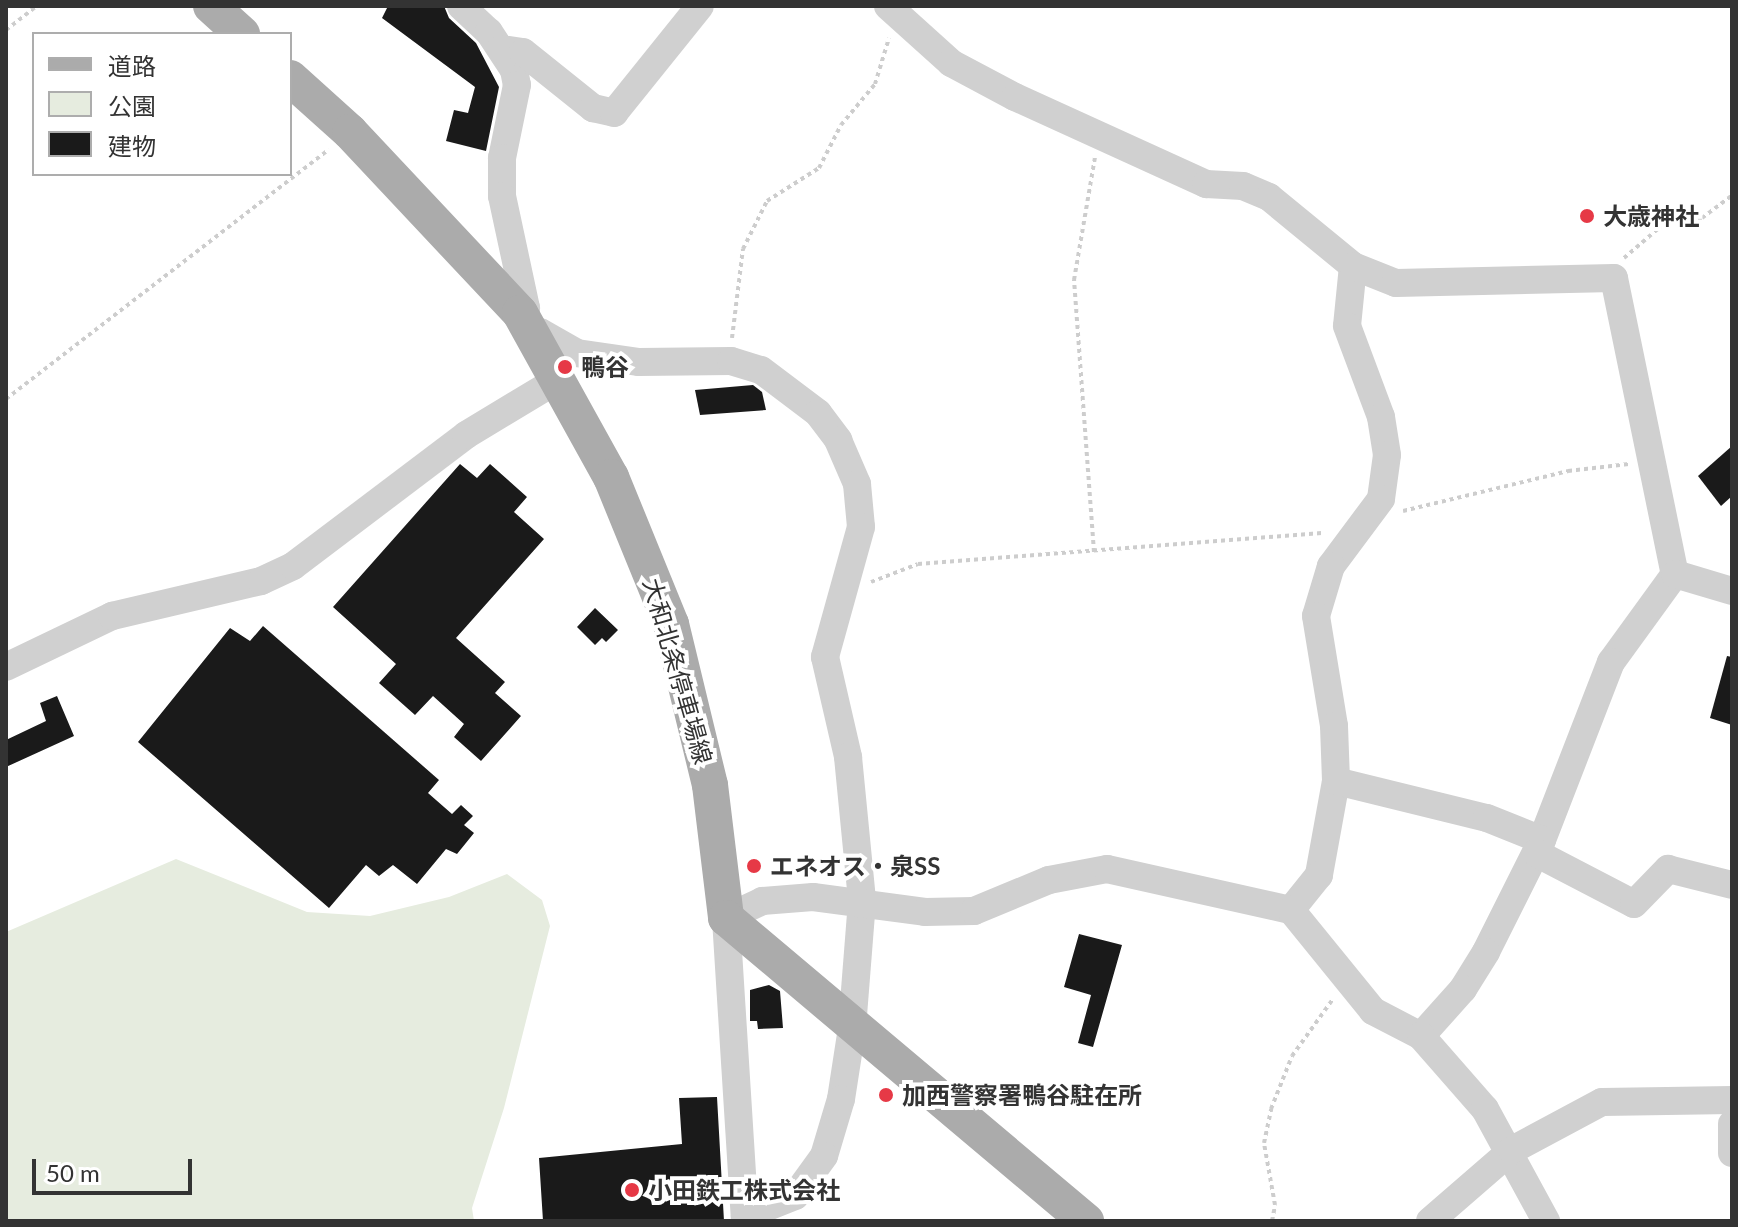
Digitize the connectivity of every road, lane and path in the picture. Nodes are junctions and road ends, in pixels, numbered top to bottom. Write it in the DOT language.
graph roads {
  1 [pos="37,6"];
  2 [pos="211,6"];
  3 [pos="461,6"];
  4 [pos="700,6"];
  5 [pos="892,11"];
  6 [pos="6,30"];
  7 [pos="240,32"];
  8 [pos="501,49"];
  9 [pos="292,80"];
  10 [pos="350,132"];
  11 [pos="1099,133"];
  12 [pos="1732,195"];
  13 [pos="1353,266"];
  14 [pos="1614,278"];
  15 [pos="527,323"];
  16 [pos="731,361"];
  17 [pos="559,379"];
  18 [pos="6,399"];
  19 [pos="1651,461"];
  20 [pos="1367,521"];
  21 [pos="1094,552"];
  22 [pos="1675,574"];
  23 [pos="1732,591"];
  24 [pos="842,594"];
  25 [pos="6,667"];
  26 [pos="1336,781"];
  27 [pos="1539,846"];
  28 [pos="1732,885"];
  29 [pos="862,901"];
  30 [pos="1291,910"];
  31 [pos="726,918"];
  32 [pos="1347,982"];
  33 [pos="852,1028"];
  34 [pos="1421,1036"];
  35 [pos="1732,1100"];
  36 [pos="1732,1124"];
  37 [pos="1512,1150"];
  38 [pos="1732,1153"];
  39 [pos="745,1218"];
  40 [pos="1086,1221"];
  41 [pos="1272,1221"];
  42 [pos="1430,1221"];
  43 [pos="1546,1221"];
  1 -- 6 [label="path"];
  2 -- 7 [label="main road"];
  3 -- 8 [label="street"];
  4 -- 8 [label="street"];
  5 -- 11 [label="street"];
  5 -- 16 [label="path"];
  8 -- 15 [label="street"];
  9 -- 10 [label="main road, 大和北条停車場線"];
  10 -- 15 [label="main road, 大和北条停車場線"];
  10 -- 18 [label="path"];
  11 -- 13 [label="street"];
  11 -- 21 [label="path"];
  12 -- 14 [label="path"];
  13 -- 14 [label="street"];
  13 -- 20 [label="street"];
  14 -- 19 [label="street"];
  15 -- 16 [label="street"];
  15 -- 17 [label="main road, 大和北条停車場線"];
  16 -- 24 [label="street"];
  17 -- 25 [label="street"];
  17 -- 31 [label="main road, 大和北条停車場線"];
  19 -- 20 [label="path"];
  19 -- 22 [label="street"];
  20 -- 21 [label="path"];
  20 -- 26 [label="street"];
  21 -- 24 [label="path"];
  22 -- 23 [label="street"];
  22 -- 27 [label="street"];
  24 -- 29 [label="street"];
  26 -- 27 [label="street"];
  26 -- 30 [label="street"];
  27 -- 28 [label="street"];
  27 -- 34 [label="street"];
  29 -- 30 [label="street"];
  29 -- 31 [label="street"];
  29 -- 33 [label="street"];
  30 -- 32 [label="street"];
  31 -- 33 [label="main road"];
  31 -- 39 [label="street"];
  32 -- 34 [label="street"];
  32 -- 41 [label="path"];
  33 -- 39 [label="street"];
  33 -- 40 [label="main road"];
  34 -- 37 [label="street"];
  35 -- 37 [label="street"];
  36 -- 38 [label="street"];
  37 -- 42 [label="street"];
  37 -- 43 [label="street"];
}
